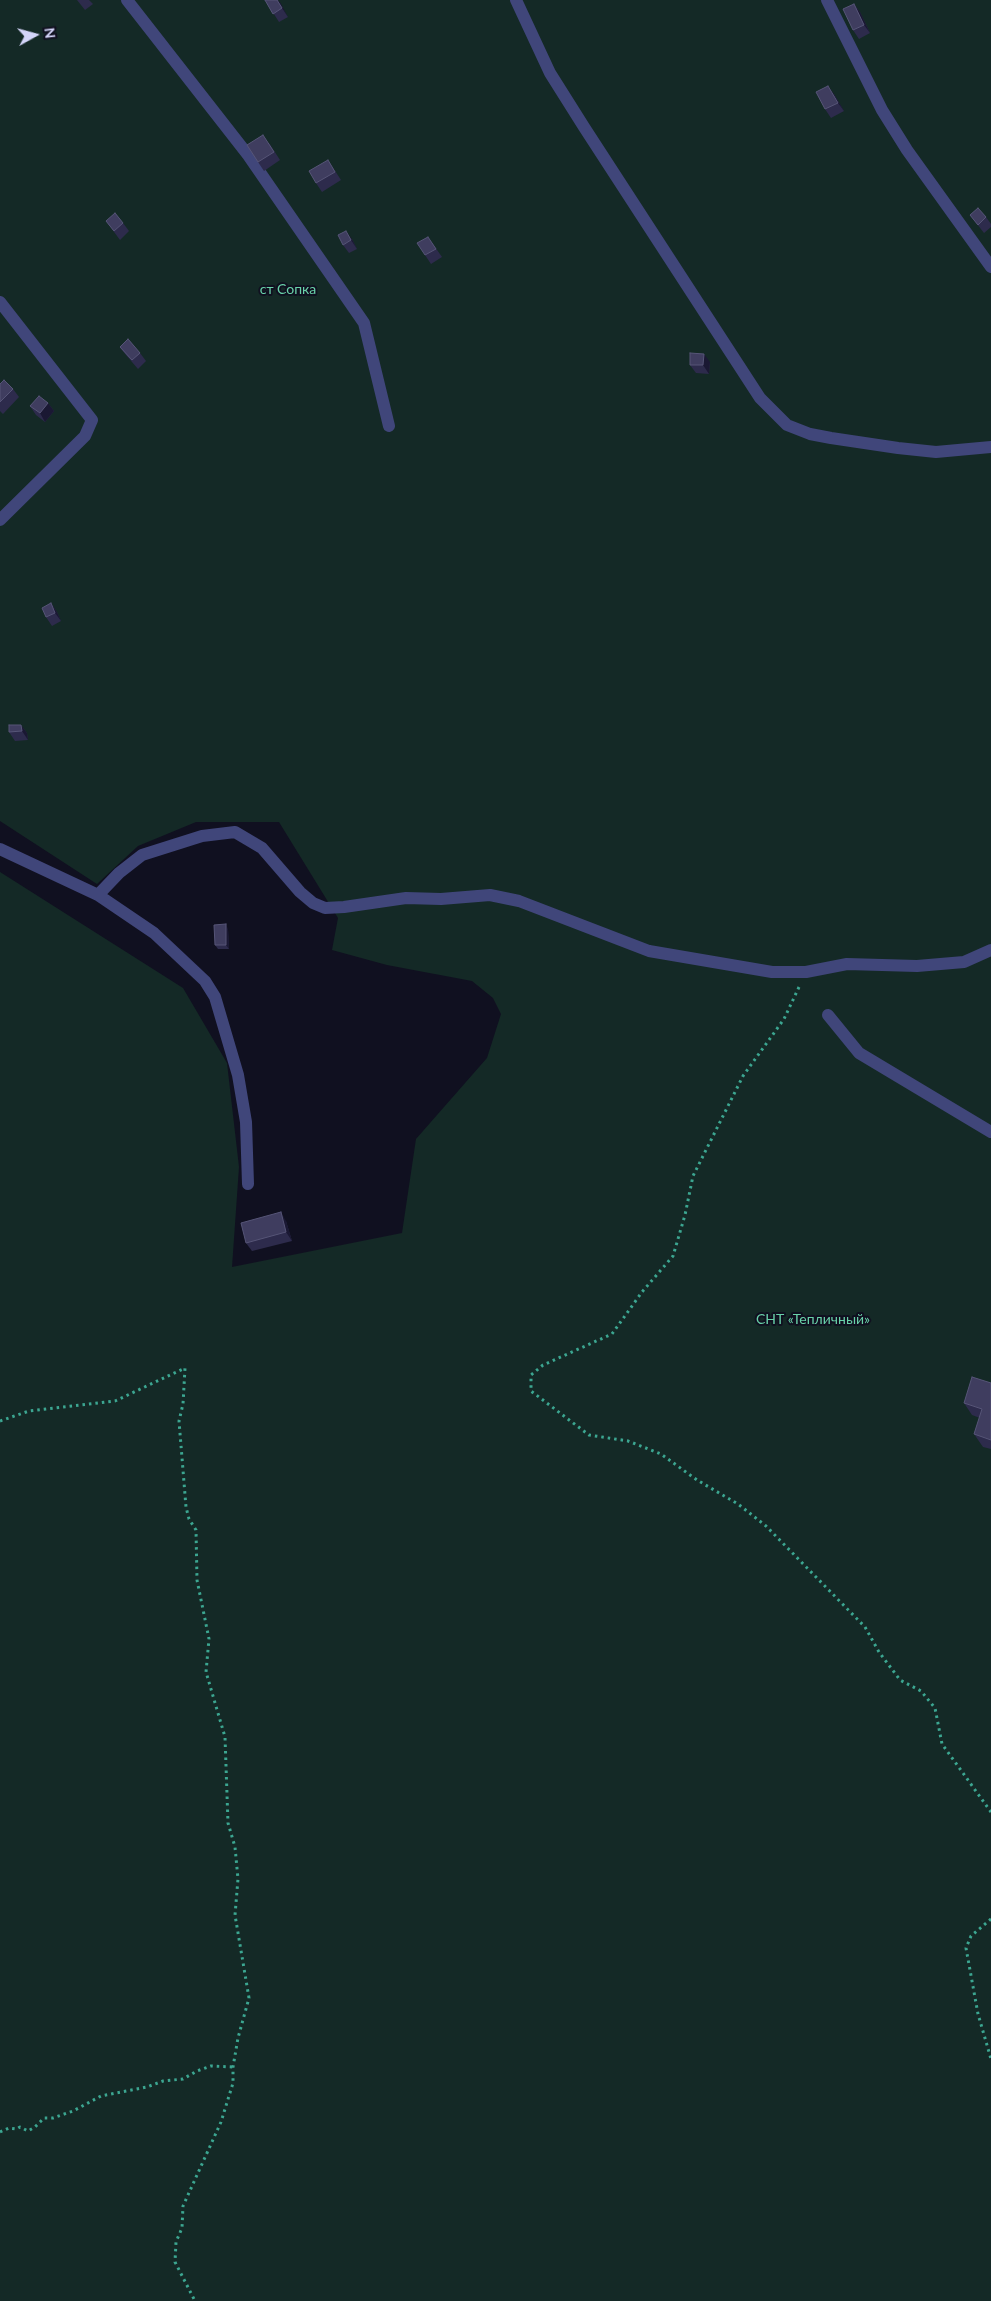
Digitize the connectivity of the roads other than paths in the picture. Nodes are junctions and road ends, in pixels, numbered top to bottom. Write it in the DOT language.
graph roads {
  1 [pos="127,0"];
  2 [pos="516,0"];
  3 [pos="827,0"];
  4 [pos="991,267"];
  5 [pos="0,302"];
  6 [pos="389,426"];
  7 [pos="991,447"];
  8 [pos="0,520"];
  9 [pos="0,849"];
  10 [pos="98,895"];
  11 [pos="991,950"];
  12 [pos="828,1014"];
  13 [pos="991,1132"];
  14 [pos="248,1184"];
  1 -- 6 [label="lane"];
  2 -- 7 [label="lane"];
  3 -- 4 [label="lane"];
  5 -- 8 [label="lane"];
  9 -- 10 [label="lane"];
  10 -- 11 [label="lane"];
  10 -- 14 [label="lane"];
  12 -- 13 [label="lane"];
}
